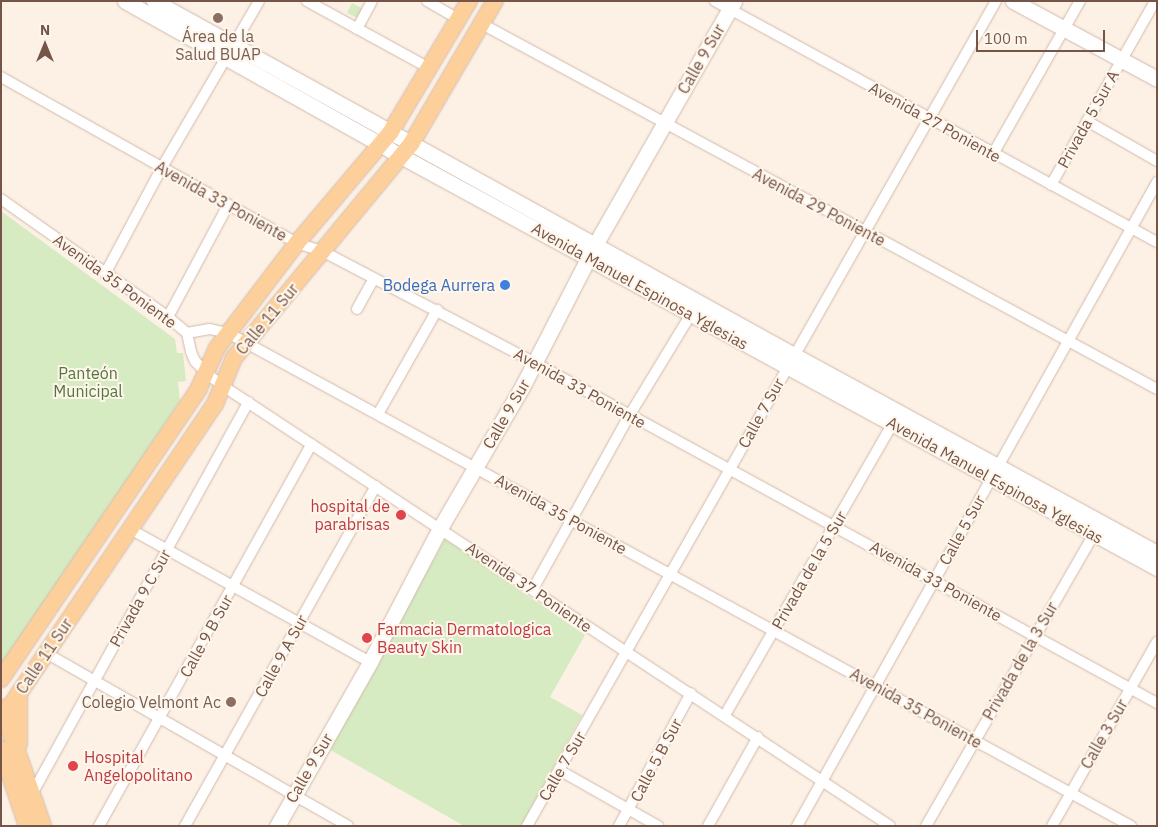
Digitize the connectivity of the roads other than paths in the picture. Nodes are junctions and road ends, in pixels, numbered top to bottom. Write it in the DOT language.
graph roads {
  1 [pos="125,1"];
  2 [pos="154,1"];
  3 [pos="259,1"];
  4 [pos="307,1"];
  5 [pos="372,1"];
  6 [pos="427,1"];
  7 [pos="469,1"];
  8 [pos="495,1"];
  9 [pos="714,1"];
  10 [pos="996,1"];
  11 [pos="1013,1"];
  12 [pos="1080,1"];
  13 [pos="1155,1"];
  14 [pos="732,5"];
  15 [pos="458,19"];
  16 [pos="482,24"];
  17 [pos="357,28"];
  18 [pos="1064,29"];
  19 [pos="231,52"];
  20 [pos="1122,60"];
  21 [pos="429,68"];
  22 [pos="1,77"];
  23 [pos="1157,79"];
  24 [pos="929,119"];
  25 [pos="1087,121"];
  26 [pos="665,124"];
  27 [pos="385,139"];
  28 [pos="406,150"];
  29 [pos="993,154"];
  30 [pos="1157,161"];
  31 [pos="161,169"];
  32 [pos="1051,185"];
  33 [pos="1156,186"];
  34 [pos="1,199"];
  35 [pos="228,205"];
  36 [pos="1130,227"];
  37 [pos="863,231"];
  38 [pos="1157,242"];
  39 [pos="297,243"];
  40 [pos="324,252"];
  41 [pos="592,252"];
  42 [pos="105,274"];
  43 [pos="374,278"];
  44 [pos="356,309"];
  45 [pos="437,310"];
  46 [pos="691,314"];
  47 [pos="168,317"];
  48 [pos="187,333"];
  49 [pos="228,333"];
  50 [pos="1067,341"];
  51 [pos="252,346"];
  52 [pos="790,361"];
  53 [pos="535,363"];
  54 [pos="206,374"];
  55 [pos="223,386"];
  56 [pos="1157,389"];
  57 [pos="248,402"];
  58 [pos="378,414"];
  59 [pos="629,416"];
  60 [pos="892,424"];
  61 [pos="312,444"];
  62 [pos="475,468"];
  63 [pos="730,468"];
  64 [pos="994,472"];
  65 [pos="376,486"];
  66 [pos="571,521"];
  67 [pos="835,526"];
  68 [pos="440,528"];
  69 [pos="1097,528"];
  70 [pos="130,529"];
  71 [pos="167,550"];
  72 [pos="1157,552"];
  73 [pos="1157,568"];
  74 [pos="671,574"];
  75 [pos="934,580"];
  76 [pos="233,587"];
  77 [pos="533,589"];
  78 [pos="299,623"];
  79 [pos="775,631"];
  80 [pos="1034,635"];
  81 [pos="1157,642"];
  82 [pos="627,651"];
  83 [pos="46,653"];
  84 [pos="370,662"];
  85 [pos="1,679"];
  86 [pos="95,680"];
  87 [pos="876,686"];
  88 [pos="1130,688"];
  89 [pos="19,693"];
  90 [pos="691,693"];
  91 [pos="1157,703"];
  92 [pos="2,714"];
  93 [pos="725,715"];
  94 [pos="161,718"];
  95 [pos="758,737"];
  96 [pos="975,740"];
  97 [pos="1,749"];
  98 [pos="225,755"];
  99 [pos="19,759"];
  100 [pos="559,770"];
  101 [pos="822,779"];
  102 [pos="1071,793"];
  103 [pos="32,794"];
  104 [pos="294,794"];
  105 [pos="629,809"];
  106 [pos="40,825"];
  107 [pos="887,825"];
  108 [pos="99,826"];
  109 [pos="185,826"];
  110 [pos="277,826"];
  111 [pos="348,826"];
  112 [pos="527,826"];
  113 [pos="620,826"];
  114 [pos="658,826"];
  115 [pos="708,826"];
  116 [pos="797,826"];
  117 [pos="926,826"];
  118 [pos="1052,826"];
  119 [pos="1131,826"];
  1 -- 19 [label="main road, Avenida Manuel Espinosa Yglesias"];
  2 -- 19 [label="main road, Avenida Manuel Espinosa Yglesias"];
  3 -- 19 [label="street"];
  4 -- 17 [label="street"];
  5 -- 17 [label="street"];
  6 -- 15 [label="street"];
  7 -- 15 [label="main road, Calle 11 Sur"];
  8 -- 16 [label="main road, Calle 11 Sur"];
  9 -- 14 [label="street, Avenida 27 Poniente"];
  10 -- 24 [label="street, Calle 7 Sur"];
  11 -- 18 [label="main road"];
  12 -- 18 [label="street"];
  13 -- 20 [label="street, Privada 5 Sur A"];
  14 -- 24 [label="street, Avenida 27 Poniente"];
  14 -- 26 [label="main road, Calle 9 Sur"];
  15 -- 21 [label="main road, Calle 11 Sur"];
  16 -- 26 [label="street, Avenida 29 Poniente"];
  16 -- 28 [label="main road, Calle 11 Sur"];
  17 -- 21 [label="street"];
  18 -- 20 [label="main road"];
  18 -- 29 [label="street"];
  19 -- 27 [label="main road, Avenida Manuel Espinosa Yglesias"];
  19 -- 31 [label="street"];
  20 -- 23 [label="main road"];
  20 -- 25 [label="street, Privada 5 Sur A"];
  21 -- 27 [label="main road, Calle 11 Sur"];
  22 -- 31 [label="street, Avenida 33 Poniente"];
  24 -- 29 [label="street, Avenida 27 Poniente"];
  24 -- 37 [label="street, Calle 7 Sur"];
  25 -- 30 [label="street"];
  25 -- 32 [label="street, Privada 5 Sur A"];
  26 -- 37 [label="street, Avenida 29 Poniente"];
  26 -- 41 [label="main road, Calle 9 Sur"];
  27 -- 28 [label="main road, Avenida Manuel Espinosa Yglesias"];
  27 -- 39 [label="main road, Calle 11 Sur"];
  28 -- 40 [label="main road, Calle 11 Sur"];
  28 -- 41 [label="main road, Avenida Manuel Espinosa Yglesias"];
  29 -- 32 [label="street, Avenida 27 Poniente"];
  31 -- 35 [label="street, Avenida 33 Poniente"];
  31 -- 42 [label="street"];
  32 -- 36 [label="street, Avenida 27 Poniente"];
  33 -- 36 [label="street, Calle 5 Sur"];
  34 -- 42 [label="street, Avenida 35 Poniente"];
  35 -- 39 [label="street, Avenida 33 Poniente"];
  35 -- 47 [label="street"];
  36 -- 38 [label="street, Avenida 27 Poniente"];
  36 -- 50 [label="street, Calle 5 Sur"];
  37 -- 50 [label="street, Avenida 29 Poniente"];
  37 -- 52 [label="street, Calle 7 Sur"];
  39 -- 40 [label="street, Avenida 33 Poniente"];
  39 -- 49 [label="main road, Calle 11 Sur"];
  40 -- 43 [label="street, Avenida 33 Poniente"];
  40 -- 51 [label="main road, Calle 11 Sur"];
  41 -- 46 [label="main road, Avenida Manuel Espinosa Yglesias"];
  41 -- 52 [label="main road, Avenida Manuel Espinosa Yglesias"];
  41 -- 53 [label="main road, Calle 9 Sur"];
  42 -- 47 [label="street, Avenida 35 Poniente"];
  43 -- 44 [label="street"];
  43 -- 45 [label="street, Avenida 33 Poniente"];
  45 -- 53 [label="street, Avenida 33 Poniente"];
  45 -- 58 [label="street"];
  46 -- 52 [label="main road, Avenida Manuel Espinosa Yglesias"];
  46 -- 59 [label="street"];
  47 -- 48 [label="street, Avenida 35 Poniente"];
  48 -- 49 [label="street, Avenida 35 Poniente"];
  48 -- 54 [label="street, Avenida 37 Poniente"];
  49 -- 51 [label="street, Avenida 35 Poniente"];
  49 -- 54 [label="main road, Calle 11 Sur"];
  50 -- 56 [label="street, Avenida 29 Poniente"];
  50 -- 64 [label="street, Calle 5 Sur"];
  51 -- 55 [label="main road, Calle 11 Sur"];
  51 -- 58 [label="street, Avenida 35 Poniente"];
  52 -- 60 [label="main road, Avenida Manuel Espinosa Yglesias"];
  52 -- 63 [label="street, Calle 7 Sur"];
  52 -- 64 [label="main road, Avenida Manuel Espinosa Yglesias"];
  53 -- 59 [label="street, Avenida 33 Poniente"];
  53 -- 62 [label="main road, Calle 9 Sur"];
  54 -- 55 [label="street, Avenida 37 Poniente"];
  54 -- 85 [label="main road, Calle 11 Sur"];
  55 -- 57 [label="street, Avenida 37 Poniente"];
  55 -- 70 [label="main road, Calle 11 Sur"];
  57 -- 61 [label="street, Avenida 37 Poniente"];
  57 -- 71 [label="street, Privada 9 C Sur"];
  58 -- 62 [label="street, Avenida 35 Poniente"];
  59 -- 63 [label="street, Avenida 33 Poniente"];
  59 -- 66 [label="street"];
  60 -- 64 [label="main road, Avenida Manuel Espinosa Yglesias"];
  60 -- 67 [label="street, Privada de la 5 Sur"];
  61 -- 65 [label="street, Avenida 37 Poniente"];
  61 -- 76 [label="street, Calle 9 B Sur"];
  62 -- 66 [label="street, Avenida 35 Poniente"];
  62 -- 68 [label="main road, Calle 9 Sur"];
  63 -- 67 [label="street, Avenida 33 Poniente"];
  63 -- 74 [label="street, Calle 7 Sur"];
  64 -- 69 [label="main road, Avenida Manuel Espinosa Yglesias"];
  64 -- 75 [label="street, Calle 5 Sur"];
  65 -- 68 [label="street, Avenida 37 Poniente"];
  65 -- 78 [label="street, Calle 9 A Sur"];
  66 -- 74 [label="street, Avenida 35 Poniente"];
  66 -- 77 [label="street"];
  67 -- 75 [label="street, Avenida 33 Poniente"];
  67 -- 79 [label="street, Privada de la 5 Sur"];
  68 -- 77 [label="street, Avenida 37 Poniente"];
  68 -- 84 [label="main road, Calle 9 Sur"];
  69 -- 72 [label="main road, Avenida Manuel Espinosa Yglesias"];
  69 -- 73 [label="main road, Avenida Manuel Espinosa Yglesias"];
  69 -- 80 [label="street, Privada de la 3 Sur"];
  70 -- 71 [label="street"];
  70 -- 83 [label="main road, Calle 11 Sur"];
  71 -- 76 [label="street"];
  71 -- 86 [label="street, Privada 9 C Sur"];
  74 -- 79 [label="street, Avenida 35 Poniente"];
  74 -- 82 [label="street, Calle 7 Sur"];
  75 -- 80 [label="street, Avenida 33 Poniente"];
  75 -- 87 [label="street, Calle 5 Sur"];
  76 -- 78 [label="street"];
  76 -- 94 [label="street, Calle 9 B Sur"];
  77 -- 82 [label="street, Avenida 37 Poniente"];
  78 -- 84 [label="street"];
  78 -- 98 [label="street, Calle 9 A Sur"];
  79 -- 87 [label="street, Avenida 35 Poniente"];
  79 -- 93 [label="street, Privada de la 5 Sur"];
  80 -- 88 [label="street, Avenida 33 Poniente"];
  80 -- 96 [label="street, Privada de la 3 Sur"];
  81 -- 88 [label="street, Calle 3 Sur"];
  82 -- 90 [label="street, Avenida 37 Poniente"];
  82 -- 100 [label="street, Calle 7 Sur"];
  83 -- 86 [label="street"];
  83 -- 89 [label="main road, Calle 11 Sur"];
  84 -- 104 [label="main road, Calle 9 Sur"];
  86 -- 94 [label="street"];
  86 -- 103 [label="street, Privada 9 C Sur"];
  87 -- 96 [label="street, Avenida 35 Poniente"];
  87 -- 101 [label="street, Calle 5 Sur"];
  88 -- 91 [label="street, Avenida 33 Poniente"];
  88 -- 102 [label="street, Calle 3 Sur"];
  89 -- 92 [label="main road, Calle 11 Sur"];
  89 -- 99 [label="main road"];
  90 -- 93 [label="street, Avenida 37 Poniente"];
  90 -- 105 [label="street, Calle 5 B Sur"];
  92 -- 99 [label="main road"];
  93 -- 95 [label="street, Avenida 37 Poniente"];
  94 -- 98 [label="street"];
  94 -- 108 [label="street, Calle 9 B Sur"];
  95 -- 101 [label="street, Avenida 37 Poniente"];
  95 -- 115 [label="street"];
  96 -- 102 [label="street, Avenida 35 Poniente"];
  96 -- 117 [label="street, Privada de la 3 Sur"];
  97 -- 106 [label="main road"];
  98 -- 104 [label="street"];
  98 -- 109 [label="street, Calle 9 A Sur"];
  99 -- 103 [label="main road"];
  100 -- 105 [label="street"];
  100 -- 112 [label="street, Calle 7 Sur"];
  101 -- 107 [label="street, Avenida 37 Poniente"];
  101 -- 116 [label="street, Calle 5 Sur"];
  102 -- 118 [label="street, Calle 3 Sur"];
  102 -- 119 [label="street, Avenida 35 Poniente"];
  103 -- 106 [label="main road"];
  104 -- 110 [label="main road, Calle 9 Sur"];
  104 -- 111 [label="street"];
  105 -- 113 [label="street, Calle 5 B Sur"];
  105 -- 114 [label="street"];
}
